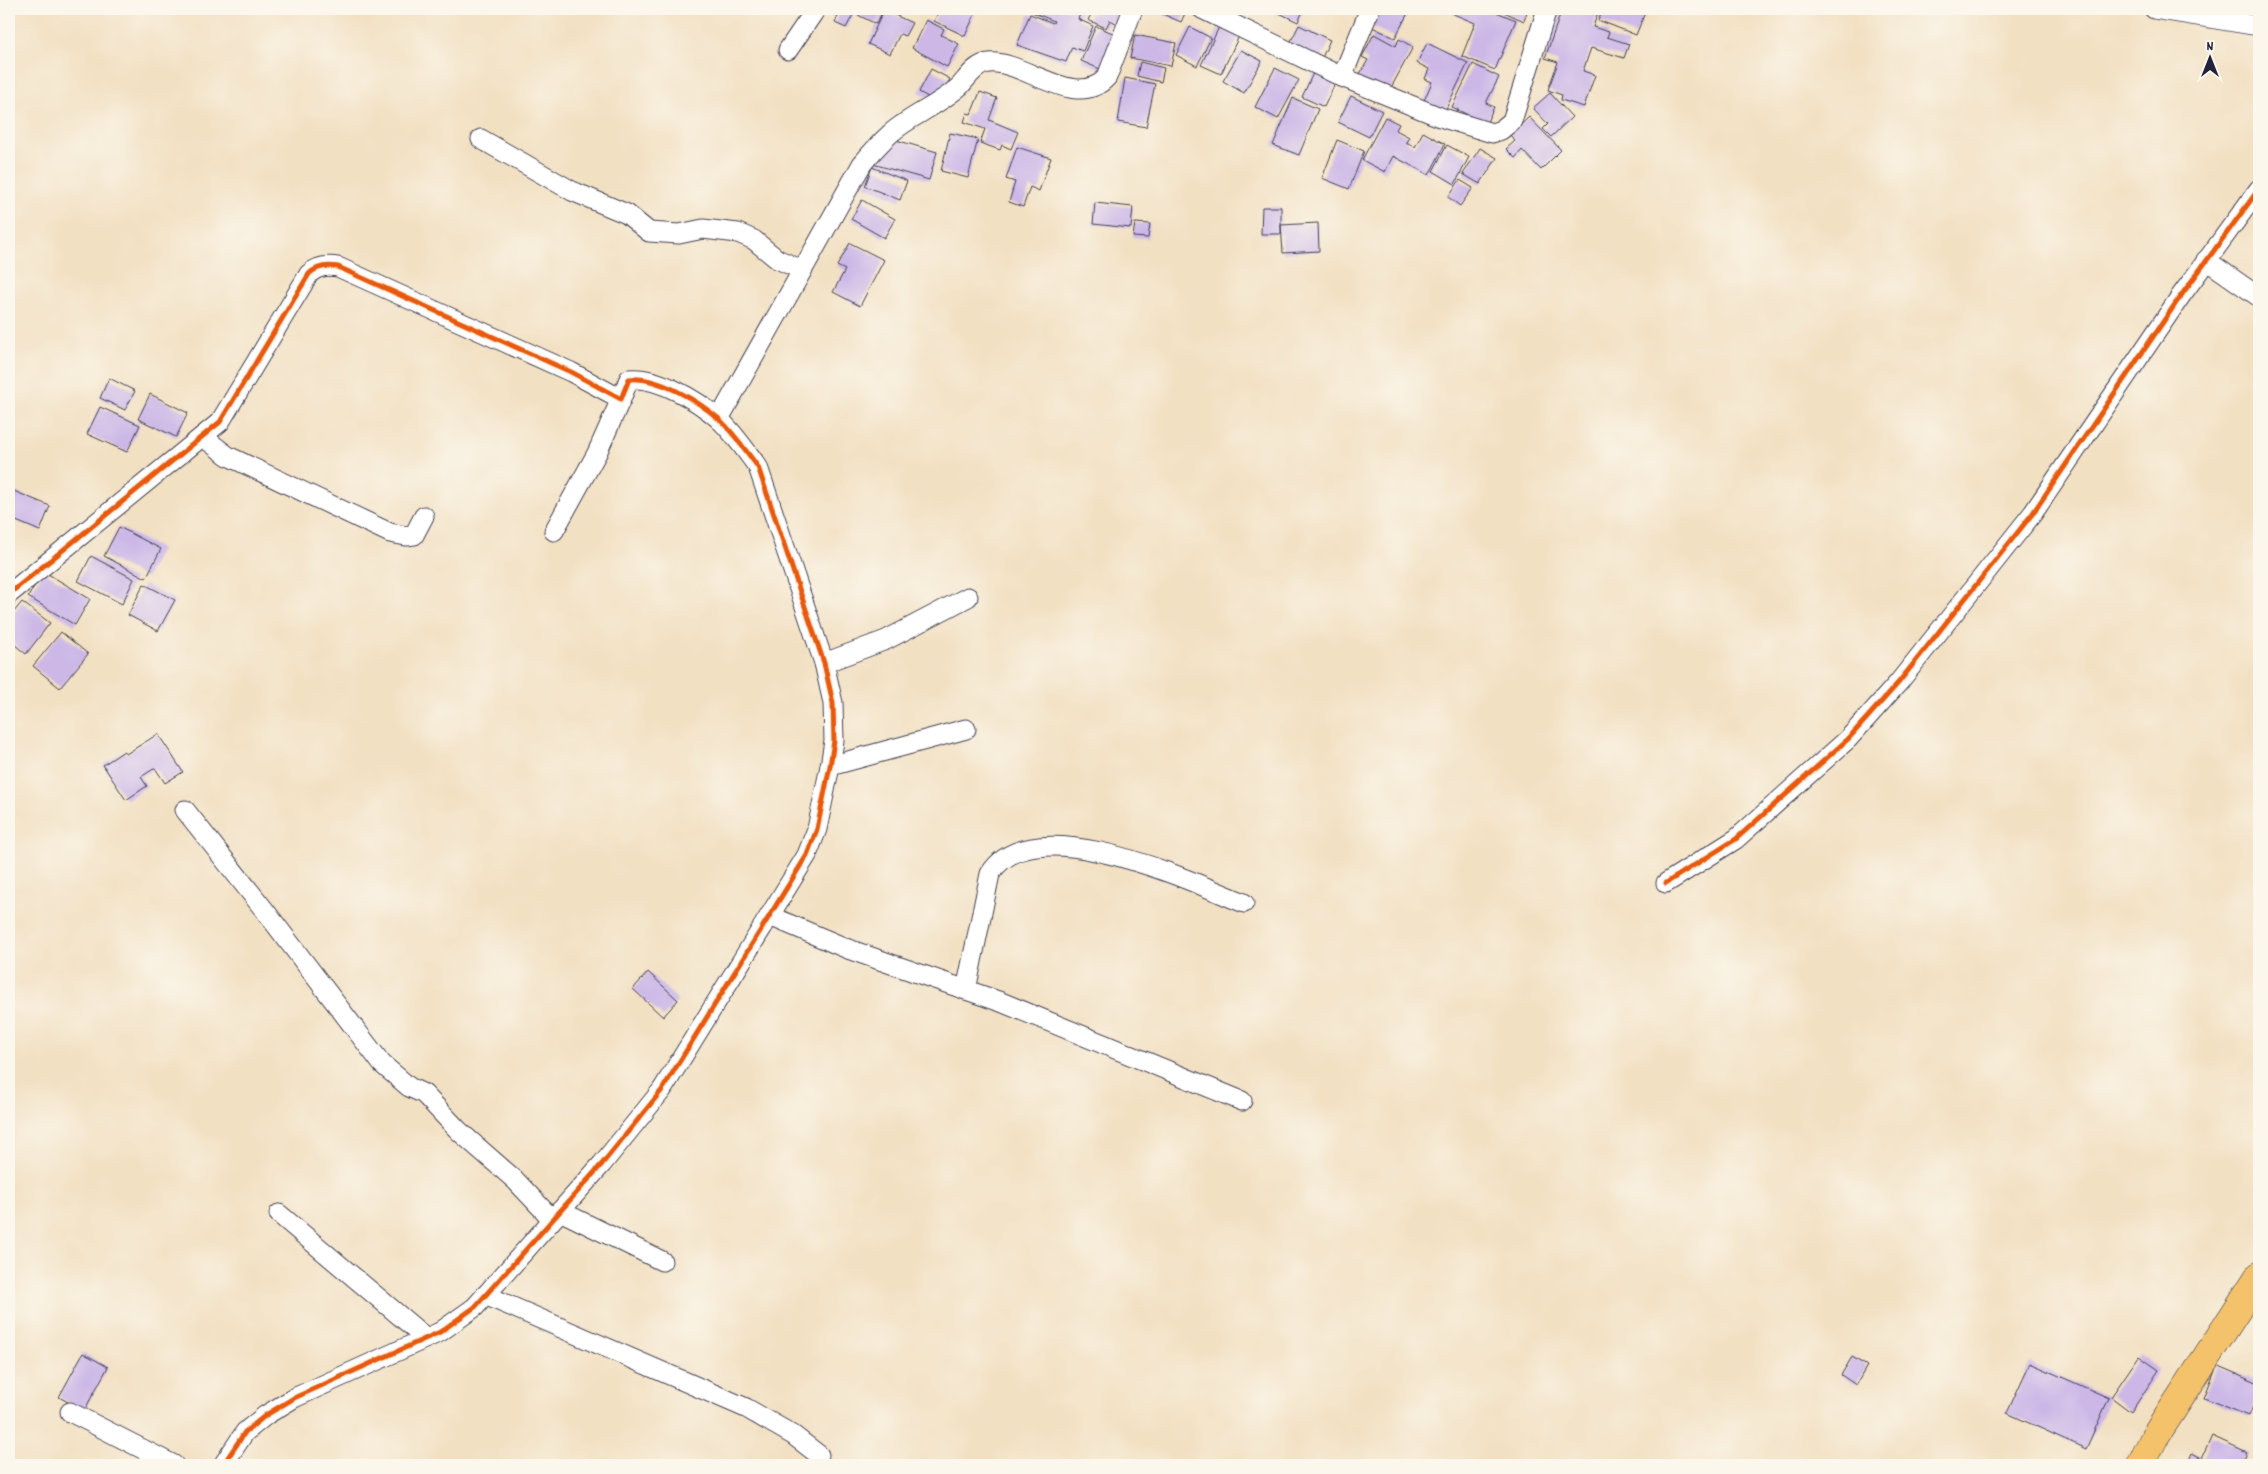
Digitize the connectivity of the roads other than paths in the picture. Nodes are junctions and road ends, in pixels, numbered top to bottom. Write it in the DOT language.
graph roads {
  1 [pos="816,9"];
  2 [pos="1133,9"];
  3 [pos="1202,9"];
  4 [pos="1370,9"];
  5 [pos="1547,9"];
  6 [pos="2154,9"];
  7 [pos="2259,26"];
  8 [pos="788,50"];
  9 [pos="1342,77"];
  10 [pos="481,139"];
  11 [pos="2259,189"];
  12 [pos="2206,260"];
  13 [pos="802,270"];
  14 [pos="2259,297"];
  15 [pos="621,400"];
  16 [pos="719,419"];
  17 [pos="203,437"];
  18 [pos="424,516"];
  19 [pos="554,531"];
  20 [pos="9,594"];
  21 [pos="968,597"];
  22 [pos="824,663"];
  23 [pos="966,729"];
  24 [pos="830,766"];
  25 [pos="185,810"];
  26 [pos="1666,883"];
  27 [pos="1244,903"];
  28 [pos="770,916"];
  29 [pos="966,990"];
  30 [pos="1242,1102"];
  31 [pos="279,1214"];
  32 [pos="556,1215"];
  33 [pos="662,1261"];
  34 [pos="2259,1276"];
  35 [pos="485,1295"];
  36 [pos="426,1338"];
  37 [pos="70,1412"];
  38 [pos="819,1455"];
  39 [pos="174,1465"];
  40 [pos="223,1465"];
  41 [pos="2141,1465"];
  1 -- 8 [label="street"];
  2 -- 13 [label="street"];
  3 -- 9 [label="street"];
  4 -- 9 [label="street"];
  5 -- 9 [label="street"];
  6 -- 7 [label="street"];
  10 -- 13 [label="street"];
  11 -- 12 [label="street"];
  12 -- 14 [label="street"];
  12 -- 26 [label="street"];
  13 -- 16 [label="street"];
  15 -- 16 [label="street"];
  15 -- 17 [label="street"];
  15 -- 19 [label="street"];
  16 -- 22 [label="street"];
  17 -- 18 [label="street"];
  17 -- 20 [label="street"];
  21 -- 22 [label="street"];
  22 -- 24 [label="street"];
  23 -- 24 [label="street"];
  24 -- 28 [label="street"];
  25 -- 32 [label="street"];
  27 -- 29 [label="street"];
  28 -- 29 [label="street"];
  28 -- 32 [label="street"];
  29 -- 30 [label="street"];
  31 -- 36 [label="street"];
  32 -- 33 [label="street"];
  32 -- 35 [label="street"];
  34 -- 41 [label="main road"];
  35 -- 36 [label="street"];
  35 -- 38 [label="street"];
  36 -- 40 [label="street"];
  37 -- 39 [label="street"];
}
